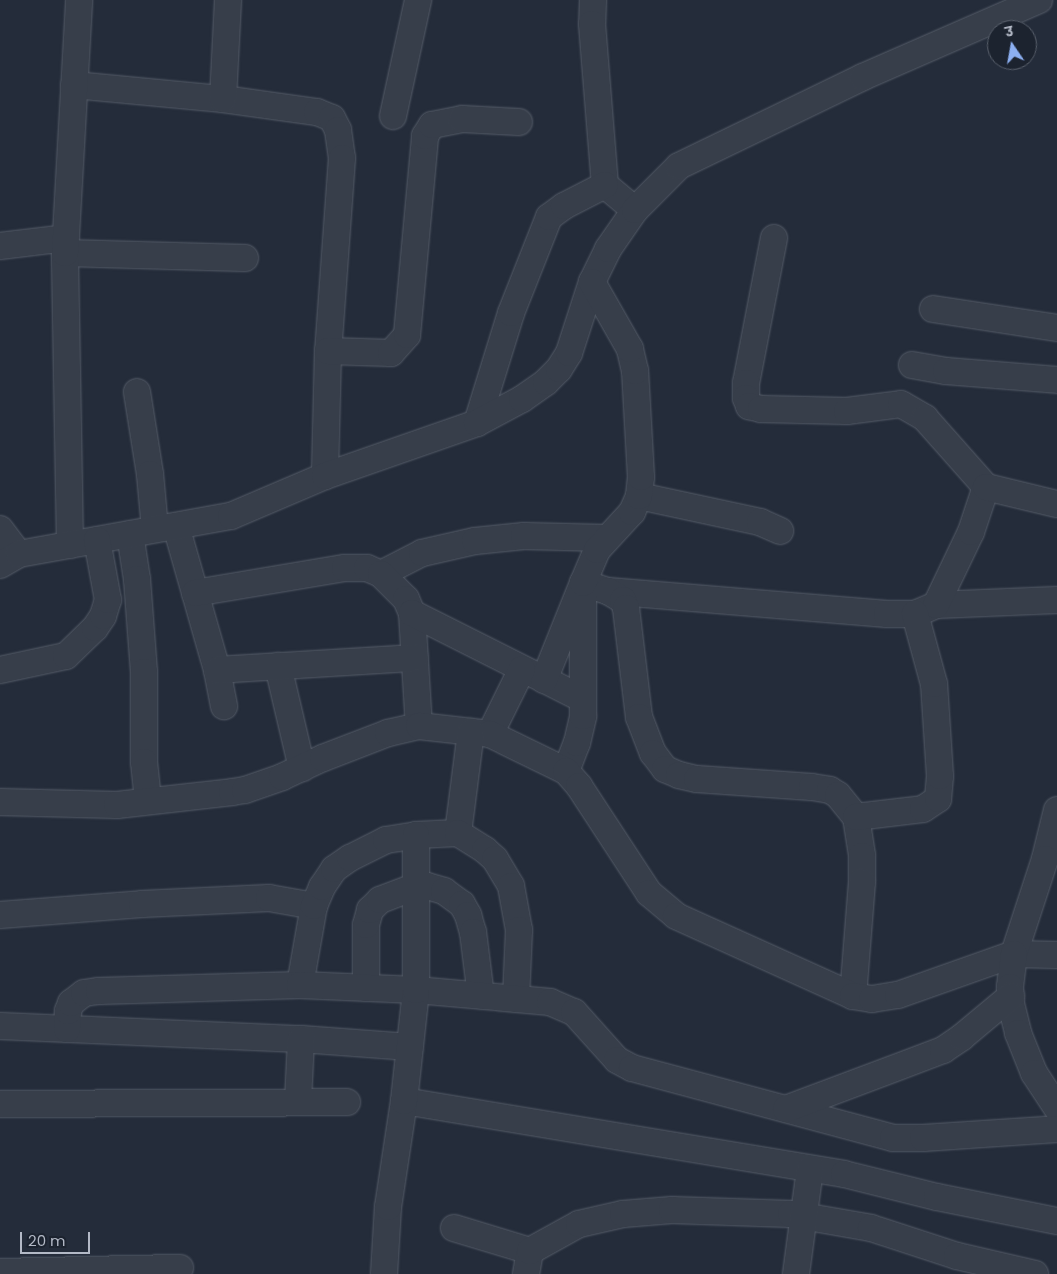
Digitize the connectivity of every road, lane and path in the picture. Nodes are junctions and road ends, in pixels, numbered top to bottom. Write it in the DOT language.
graph roads {
  1 [pos="79,0"];
  2 [pos="228,0"];
  3 [pos="418,0"];
  4 [pos="593,0"];
  5 [pos="1039,0"];
  6 [pos="74,86"];
  7 [pos="223,99"];
  8 [pos="393,116"];
  9 [pos="519,122"];
  10 [pos="605,185"];
  11 [pos="636,210"];
  12 [pos="774,238"];
  13 [pos="65,245"];
  14 [pos="0,246"];
  15 [pos="245,258"];
  16 [pos="592,282"];
  17 [pos="933,309"];
  18 [pos="1057,328"];
  19 [pos="328,351"];
  20 [pos="912,365"];
  21 [pos="1057,380"];
  22 [pos="137,392"];
  23 [pos="477,423"];
  24 [pos="325,476"];
  25 [pos="986,487"];
  26 [pos="639,496"];
  27 [pos="1057,504"];
  28 [pos="166,528"];
  29 [pos="0,529"];
  30 [pos="780,531"];
  31 [pos="130,534"];
  32 [pos="606,538"];
  33 [pos="97,540"];
  34 [pos="70,545"];
  35 [pos="10,559"];
  36 [pos="381,574"];
  37 [pos="583,583"];
  38 [pos="608,591"];
  39 [pos="194,592"];
  40 [pos="1057,600"];
  41 [pos="925,610"];
  42 [pos="412,613"];
  43 [pos="415,658"];
  44 [pos="278,666"];
  45 [pos="0,670"];
  46 [pos="217,670"];
  47 [pos="533,675"];
  48 [pos="583,700"];
  49 [pos="224,706"];
  50 [pos="418,726"];
  51 [pos="481,733"];
  52 [pos="302,768"];
  53 [pos="566,771"];
  54 [pos="148,801"];
  55 [pos="0,802"];
  56 [pos="1057,810"];
  57 [pos="856,817"];
  58 [pos="458,833"];
  59 [pos="416,835"];
  60 [pos="1051,860"];
  61 [pos="416,886"];
  62 [pos="314,906"];
  63 [pos="0,915"];
  64 [pos="1014,954"];
  65 [pos="1057,954"];
  66 [pos="300,985"];
  67 [pos="366,988"];
  68 [pos="416,990"];
  69 [pos="481,996"];
  70 [pos="853,996"];
  71 [pos="1010,996"];
  72 [pos="516,999"];
  73 [pos="0,1026"];
  74 [pos="67,1028"];
  75 [pos="301,1039"];
  76 [pos="410,1047"];
  77 [pos="298,1101"];
  78 [pos="347,1102"];
  79 [pos="404,1102"];
  80 [pos="0,1104"];
  81 [pos="1057,1108"];
  82 [pos="786,1109"];
  83 [pos="1057,1129"];
  84 [pos="810,1169"];
  85 [pos="802,1218"];
  86 [pos="1057,1221"];
  87 [pos="454,1228"];
  88 [pos="528,1263"];
  89 [pos="180,1268"];
  90 [pos="0,1272"];
  91 [pos="384,1274"];
  92 [pos="796,1274"];
  93 [pos="1036,1274"];
  1 -- 6 [label="street"];
  2 -- 7 [label="street"];
  3 -- 8 [label="street"];
  4 -- 10 [label="street"];
  5 -- 11 [label="street"];
  6 -- 7 [label="street"];
  6 -- 13 [label="street"];
  7 -- 19 [label="street"];
  9 -- 19 [label="street"];
  10 -- 11 [label="street"];
  10 -- 23 [label="street"];
  11 -- 16 [label="street"];
  12 -- 25 [label="street"];
  13 -- 14 [label="street"];
  13 -- 15 [label="street"];
  13 -- 34 [label="street"];
  16 -- 23 [label="street"];
  16 -- 26 [label="street"];
  17 -- 18 [label="street"];
  19 -- 24 [label="street"];
  20 -- 21 [label="street"];
  22 -- 28 [label="street"];
  23 -- 24 [label="street"];
  24 -- 28 [label="street"];
  25 -- 27 [label="street"];
  25 -- 41 [label="street"];
  26 -- 30 [label="street"];
  26 -- 32 [label="street"];
  28 -- 31 [label="street"];
  28 -- 39 [label="street"];
  29 -- 35 [label="street"];
  31 -- 33 [label="street"];
  31 -- 54 [label="street"];
  32 -- 36 [label="street"];
  32 -- 37 [label="street"];
  33 -- 34 [label="street"];
  33 -- 45 [label="street"];
  34 -- 35 [label="street"];
  36 -- 39 [label="street"];
  36 -- 42 [label="street"];
  37 -- 38 [label="street"];
  37 -- 47 [label="street"];
  37 -- 48 [label="street"];
  38 -- 41 [label="street"];
  38 -- 57 [label="street"];
  39 -- 46 [label="street"];
  40 -- 41 [label="street"];
  41 -- 57 [label="street"];
  42 -- 43 [label="street"];
  42 -- 47 [label="street"];
  43 -- 44 [label="street"];
  43 -- 50 [label="street"];
  44 -- 46 [label="street"];
  44 -- 52 [label="street"];
  46 -- 49 [label="street"];
  47 -- 48 [label="street"];
  47 -- 51 [label="street"];
  48 -- 53 [label="street"];
  50 -- 51 [label="street"];
  50 -- 52 [label="street"];
  51 -- 53 [label="street"];
  51 -- 58 [label="street"];
  52 -- 54 [label="street"];
  53 -- 70 [label="street"];
  54 -- 55 [label="street"];
  56 -- 60 [label="street"];
  57 -- 70 [label="street"];
  58 -- 59 [label="street"];
  58 -- 72 [label="street"];
  59 -- 61 [label="street"];
  59 -- 62 [label="street"];
  60 -- 64 [label="street"];
  61 -- 67 [label="street"];
  61 -- 68 [label="street"];
  61 -- 69 [label="street"];
  62 -- 63 [label="street"];
  62 -- 66 [label="street"];
  64 -- 65 [label="street"];
  64 -- 70 [label="street"];
  64 -- 71 [label="street"];
  66 -- 67 [label="street"];
  66 -- 74 [label="street"];
  67 -- 68 [label="street"];
  68 -- 69 [label="street"];
  68 -- 76 [label="street"];
  69 -- 72 [label="street"];
  71 -- 81 [label="street"];
  71 -- 82 [label="street"];
  72 -- 82 [label="street"];
  73 -- 74 [label="street"];
  74 -- 75 [label="street"];
  75 -- 76 [label="street"];
  75 -- 77 [label="street"];
  76 -- 79 [label="street"];
  77 -- 78 [label="street"];
  77 -- 80 [label="street"];
  79 -- 84 [label="street"];
  79 -- 91 [label="street"];
  82 -- 83 [label="street"];
  84 -- 85 [label="street"];
  84 -- 86 [label="street"];
  85 -- 88 [label="street"];
  85 -- 92 [label="street"];
  85 -- 93 [label="street"];
  87 -- 88 [label="street"];
  89 -- 90 [label="street"];
}
